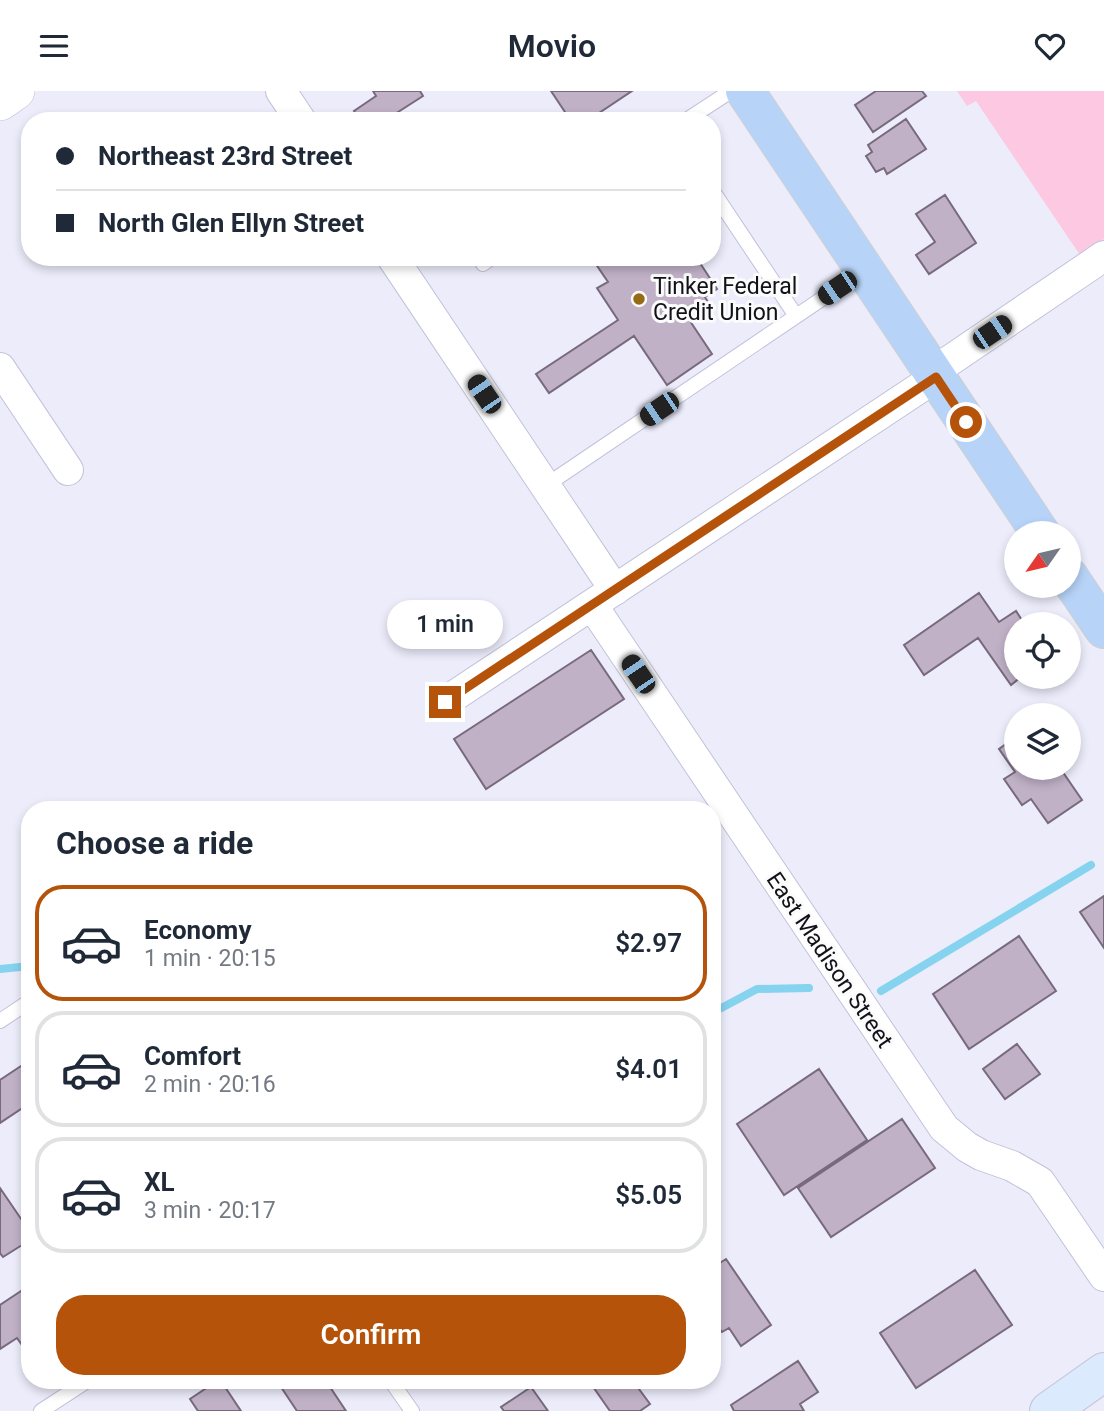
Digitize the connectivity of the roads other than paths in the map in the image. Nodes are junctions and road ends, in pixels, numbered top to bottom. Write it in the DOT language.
graph roads {
  1 [pos="16,91"];
  2 [pos="281,91"];
  3 [pos="731,91"];
  4 [pos="745,91"];
  5 [pos="0,102"];
  6 [pos="295,112"];
  7 [pos="699,112"];
  8 [pos="721,204"];
  9 [pos="1104,256"];
  10 [pos="398,266"];
  11 [pos="864,269"];
  12 [pos="796,316"];
  13 [pos="0,367"];
  14 [pos="935,374"];
  15 [pos="68,470"];
  16 [pos="545,486"];
  17 [pos="1032,521"];
  18 [pos="1082,596"];
  19 [pos="603,598"];
  20 [pos="1104,629"];
  21 [pos="445,702"];
  22 [pos="21,1007"];
  23 [pos="0,1021"];
  24 [pos="1104,1276"];
  25 [pos="1104,1372"];
  26 [pos="75,1389"];
  27 [pos="397,1389"];
  28 [pos="1063,1407"];
  29 [pos="41,1411"];
  30 [pos="412,1411"];
  1 -- 5 [label="street"];
  2 -- 6 [label="street"];
  3 -- 7 [label="lane"];
  4 -- 11 [label="main road"];
  8 -- 12 [label="lane"];
  9 -- 14 [label="street"];
  10 -- 16 [label="street, East Madison Street"];
  11 -- 12 [label="lane"];
  11 -- 14 [label="main road"];
  12 -- 16 [label="lane"];
  13 -- 15 [label="street"];
  14 -- 17 [label="main road"];
  14 -- 19 [label="street"];
  16 -- 19 [label="street, East Madison Street"];
  18 -- 20 [label="main road"];
  19 -- 21 [label="street"];
  19 -- 24 [label="street, East Madison Street"];
  22 -- 23 [label="lane"];
  25 -- 28 [label="main road"];
  26 -- 29 [label="lane"];
  27 -- 30 [label="lane"];
}
